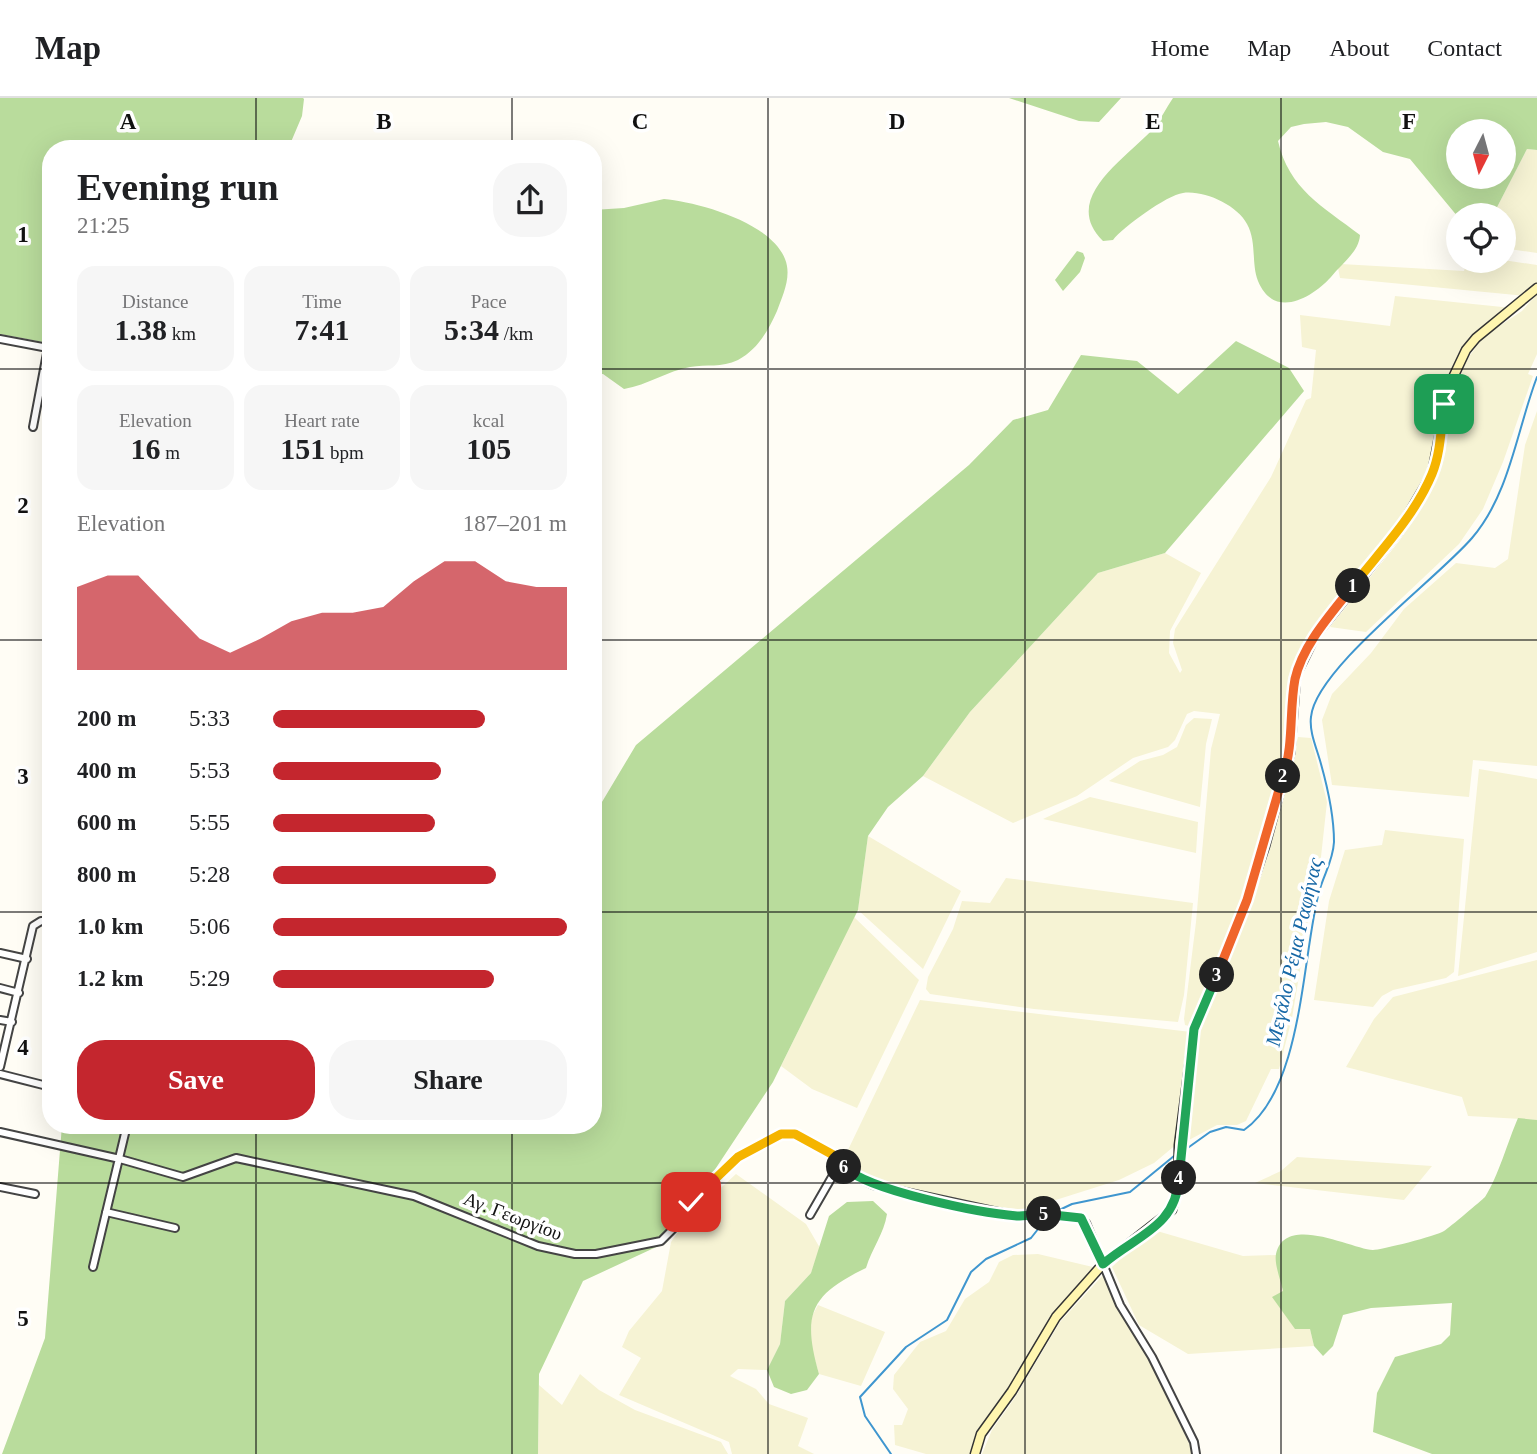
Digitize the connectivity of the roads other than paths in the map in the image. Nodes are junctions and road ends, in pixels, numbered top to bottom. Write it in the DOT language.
graph roads {
  1 [pos="1537,288"];
  2 [pos="0,339"];
  3 [pos="42,347"];
  4 [pos="42,380"];
  5 [pos="33,427"];
  6 [pos="42,921"];
  7 [pos="0,953"];
  8 [pos="27,959"];
  9 [pos="0,988"];
  10 [pos="19,993"];
  11 [pos="0,1020"];
  12 [pos="12,1023"];
  13 [pos="0,1067"];
  14 [pos="0,1074"];
  15 [pos="42,1085"];
  16 [pos="0,1132"];
  17 [pos="125,1134"];
  18 [pos="120,1158"];
  19 [pos="840,1163"];
  20 [pos="0,1187"];
  21 [pos="35,1195"];
  22 [pos="106,1212"];
  23 [pos="810,1215"];
  24 [pos="175,1228"];
  25 [pos="1103,1264"];
  26 [pos="93,1268"];
  27 [pos="975,1454"];
  28 [pos="1196,1454"];
  1 -- 25 [label="street"];
  2 -- 3 [label="street"];
  4 -- 5 [label="street"];
  6 -- 8 [label="street"];
  7 -- 8 [label="street"];
  8 -- 10 [label="street"];
  9 -- 10 [label="street"];
  10 -- 12 [label="street"];
  11 -- 12 [label="street"];
  12 -- 13 [label="street"];
  14 -- 15 [label="street"];
  16 -- 18 [label="street, Αγ. Γεωργίου"];
  17 -- 18 [label="street"];
  18 -- 19 [label="street, Αγ. Γεωργίου"];
  18 -- 22 [label="street"];
  19 -- 23 [label="street"];
  19 -- 25 [label="street, Αγ. Γεωργίου"];
  20 -- 21 [label="street"];
  22 -- 24 [label="street"];
  22 -- 26 [label="street"];
  25 -- 27 [label="street"];
  25 -- 28 [label="street"];
}
